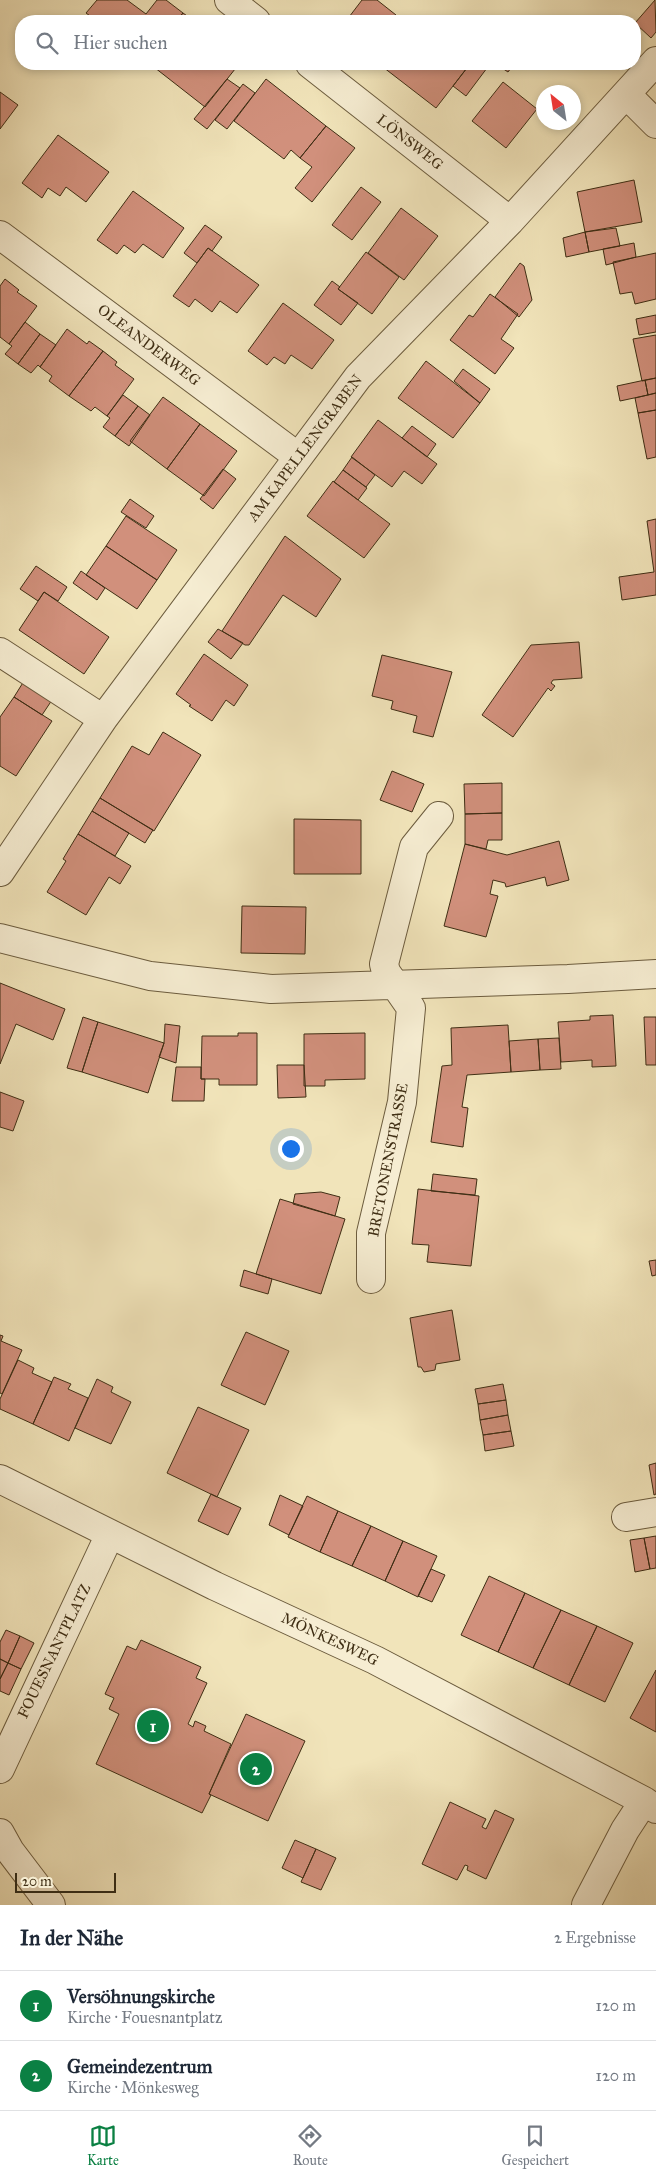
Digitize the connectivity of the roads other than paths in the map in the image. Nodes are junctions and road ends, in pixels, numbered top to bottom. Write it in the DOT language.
graph roads {
  1 [pos="229,0"];
  2 [pos="248,15"];
  3 [pos="656,61"];
  4 [pos="318,70"];
  5 [pos="627,94"];
  6 [pos="656,124"];
  7 [pos="510,221"];
  8 [pos="0,235"];
  9 [pos="297,456"];
  10 [pos="0,652"];
  11 [pos="103,719"];
  12 [pos="439,816"];
  13 [pos="0,872"];
  14 [pos="0,938"];
  15 [pos="656,974"];
  16 [pos="397,985"];
  17 [pos="371,1279"];
  18 [pos="0,1479"];
  19 [pos="656,1512"];
  20 [pos="626,1516"];
  21 [pos="110,1534"];
  22 [pos="0,1766"];
  23 [pos="650,1805"];
  24 [pos="0,1833"];
  25 [pos="51,1905"];
  26 [pos="586,1905"];
  1 -- 2 [label="street"];
  3 -- 5 [label="street, AM KAPELLENGRABEN"];
  4 -- 7 [label="street, LÖNSWEG"];
  5 -- 6 [label="street"];
  5 -- 7 [label="street, AM KAPELLENGRABEN"];
  7 -- 9 [label="street, AM KAPELLENGRABEN"];
  8 -- 9 [label="street, OLEANDERWEG"];
  9 -- 11 [label="street, AM KAPELLENGRABEN"];
  10 -- 11 [label="street"];
  11 -- 13 [label="street, AM KAPELLENGRABEN"];
  12 -- 16 [label="street, BRETONENSTRASSE"];
  14 -- 16 [label="street"];
  15 -- 16 [label="street"];
  16 -- 17 [label="street, BRETONENSTRASSE"];
  18 -- 21 [label="street, MÖNKESWEG"];
  19 -- 20 [label="street"];
  21 -- 22 [label="street, FOUESNANTPLATZ"];
  21 -- 23 [label="street, MÖNKESWEG"];
  23 -- 26 [label="street"];
  24 -- 25 [label="street"];
}
